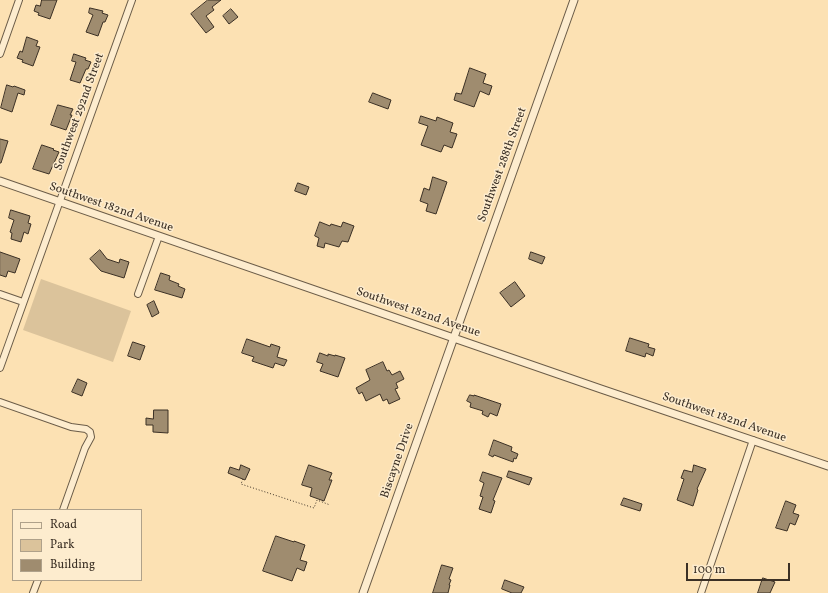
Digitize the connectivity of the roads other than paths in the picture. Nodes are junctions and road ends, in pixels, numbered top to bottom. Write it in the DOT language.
graph roads {
  1 [pos="19,0"];
  2 [pos="132,0"];
  3 [pos="574,0"];
  4 [pos="0,54"];
  5 [pos="0,181"];
  6 [pos="60,202"];
  7 [pos="159,236"];
  8 [pos="0,294"];
  9 [pos="138,294"];
  10 [pos="23,302"];
  11 [pos="453,337"];
  12 [pos="0,368"];
  13 [pos="0,402"];
  14 [pos="753,440"];
  15 [pos="828,466"];
  16 [pos="63,509"];
  17 [pos="38,581"];
  18 [pos="34,593"];
  19 [pos="363,593"];
  20 [pos="701,593"];
  1 -- 4 [label="street"];
  2 -- 6 [label="street, Southwest 292nd Street"];
  3 -- 11 [label="street, Southwest 288th Street"];
  5 -- 6 [label="street, Southwest 182nd Avenue"];
  6 -- 7 [label="street, Southwest 182nd Avenue"];
  6 -- 10 [label="street, Southwest 292nd Street"];
  7 -- 9 [label="street"];
  7 -- 11 [label="street, Southwest 182nd Avenue"];
  8 -- 10 [label="street"];
  10 -- 12 [label="street, Southwest 292nd Street"];
  11 -- 14 [label="street, Southwest 182nd Avenue"];
  11 -- 19 [label="street, Biscayne Drive"];
  13 -- 16 [label="street"];
  14 -- 15 [label="street, Southwest 182nd Avenue"];
  14 -- 20 [label="street"];
  17 -- 18 [label="street"];
}
